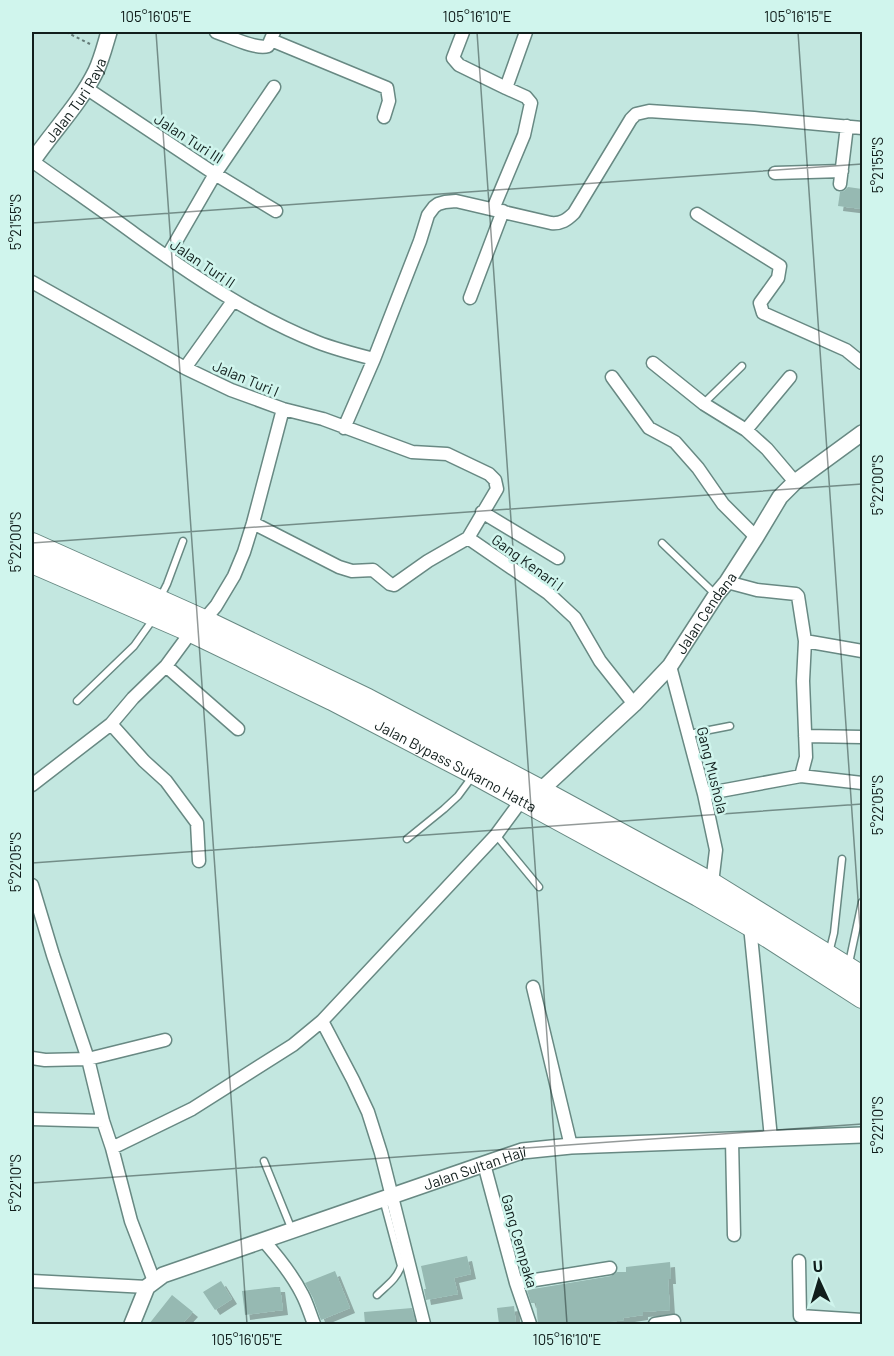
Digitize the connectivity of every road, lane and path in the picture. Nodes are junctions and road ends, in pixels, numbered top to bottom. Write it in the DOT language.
graph roads {
  1 [pos="66,32"];
  2 [pos="109,32"];
  3 [pos="216,32"];
  4 [pos="463,32"];
  5 [pos="526,32"];
  6 [pos="272,36"];
  7 [pos="103,51"];
  8 [pos="274,87"];
  9 [pos="86,88"];
  10 [pos="506,88"];
  11 [pos="384,117"];
  12 [pos="847,126"];
  13 [pos="862,128"];
  14 [pos="32,161"];
  15 [pos="775,173"];
  16 [pos="215,174"];
  17 [pos="498,210"];
  18 [pos="276,212"];
  19 [pos="697,214"];
  20 [pos="167,257"];
  21 [pos="32,282"];
  22 [pos="470,298"];
  23 [pos="233,301"];
  24 [pos="374,359"];
  25 [pos="653,363"];
  26 [pos="862,363"];
  27 [pos="742,366"];
  28 [pos="185,368"];
  29 [pos="612,377"];
  30 [pos="790,377"];
  31 [pos="704,404"];
  32 [pos="283,409"];
  33 [pos="344,428"];
  34 [pos="746,430"];
  35 [pos="862,433"];
  36 [pos="795,482"];
  37 [pos="482,512"];
  38 [pos="253,524"];
  39 [pos="756,537"];
  40 [pos="468,538"];
  41 [pos="183,541"];
  42 [pos="32,543"];
  43 [pos="662,543"];
  44 [pos="558,558"];
  45 [pos="32,563"];
  46 [pos="727,582"];
  47 [pos="716,595"];
  48 [pos="157,608"];
  49 [pos="197,626"];
  50 [pos="804,641"];
  51 [pos="862,651"];
  52 [pos="166,666"];
  53 [pos="670,666"];
  54 [pos="77,701"];
  55 [pos="634,704"];
  56 [pos="111,724"];
  57 [pos="730,726"];
  58 [pos="238,729"];
  59 [pos="689,734"];
  60 [pos="805,736"];
  61 [pos="862,737"];
  62 [pos="474,774"];
  63 [pos="801,776"];
  64 [pos="862,783"];
  65 [pos="32,784"];
  66 [pos="542,790"];
  67 [pos="704,794"];
  68 [pos="521,801"];
  69 [pos="496,835"];
  70 [pos="407,839"];
  71 [pos="842,859"];
  72 [pos="199,861"];
  73 [pos="712,883"];
  74 [pos="32,885"];
  75 [pos="539,887"];
  76 [pos="862,902"];
  77 [pos="750,926"];
  78 [pos="829,954"];
  79 [pos="850,975"];
  80 [pos="533,987"];
  81 [pos="862,998"];
  82 [pos="322,1022"];
  83 [pos="165,1040"];
  84 [pos="32,1058"];
  85 [pos="88,1059"];
  86 [pos="32,1119"];
  87 [pos="103,1121"];
  88 [pos="862,1135"];
  89 [pos="771,1138"];
  90 [pos="732,1140"];
  91 [pos="571,1146"];
  92 [pos="112,1148"];
  93 [pos="264,1161"];
  94 [pos="484,1164"];
  95 [pos="387,1198"];
  96 [pos="292,1230"];
  97 [pos="734,1235"];
  98 [pos="263,1240"];
  99 [pos="799,1261"];
  100 [pos="610,1268"];
  101 [pos="32,1281"];
  102 [pos="516,1283"];
  103 [pos="150,1284"];
  104 [pos="377,1295"];
  105 [pos="799,1320"];
  106 [pos="862,1320"];
  107 [pos="674,1321"];
  108 [pos="132,1324"];
  109 [pos="314,1324"];
  110 [pos="424,1324"];
  111 [pos="530,1324"];
  112 [pos="655,1324"];
  1 -- 7 [label="path"];
  2 -- 7 [label="street, Jalan Turi Raya"];
  3 -- 6 [label="street"];
  4 -- 10 [label="street"];
  5 -- 10 [label="street"];
  6 -- 11 [label="street"];
  7 -- 9 [label="street, Jalan Turi Raya"];
  8 -- 16 [label="street"];
  9 -- 14 [label="street, Jalan Turi Raya"];
  9 -- 16 [label="street, Jalan Turi III"];
  10 -- 17 [label="street"];
  12 -- 13 [label="street"];
  12 -- 15 [label="street"];
  12 -- 17 [label="street"];
  14 -- 20 [label="street, Jalan Turi II"];
  16 -- 18 [label="street, Jalan Turi III"];
  16 -- 20 [label="street"];
  17 -- 22 [label="street"];
  17 -- 24 [label="street"];
  19 -- 26 [label="street"];
  20 -- 23 [label="street, Jalan Turi II"];
  21 -- 28 [label="street, Jalan Turi I"];
  23 -- 24 [label="street, Jalan Turi II"];
  23 -- 28 [label="street"];
  24 -- 33 [label="street"];
  25 -- 31 [label="street"];
  27 -- 31 [label="lane"];
  28 -- 32 [label="street, Jalan Turi I"];
  29 -- 39 [label="street"];
  30 -- 34 [label="street"];
  31 -- 34 [label="street"];
  32 -- 33 [label="street, Gang Kenari I"];
  32 -- 38 [label="street, Jalan Turi I"];
  33 -- 37 [label="street, Gang Kenari I"];
  34 -- 36 [label="street"];
  35 -- 36 [label="street, Jalan Cendana"];
  36 -- 39 [label="street, Jalan Cendana"];
  37 -- 40 [label="street, Gang Kenari I"];
  37 -- 44 [label="street"];
  38 -- 40 [label="street"];
  38 -- 49 [label="street, Jalan Turi I"];
  39 -- 46 [label="street, Jalan Cendana"];
  40 -- 55 [label="street, Gang Kenari I"];
  41 -- 48 [label="lane"];
  42 -- 48 [label="highway, Jalan Bypass Sukarno Hatta"];
  43 -- 47 [label="lane"];
  45 -- 48 [label="highway, Jalan Bypass Sukarno Hatta"];
  46 -- 47 [label="street, Jalan Cendana"];
  46 -- 50 [label="street"];
  47 -- 53 [label="street, Jalan Cendana"];
  48 -- 49 [label="highway, Jalan Bypass Sukarno Hatta"];
  48 -- 54 [label="lane"];
  49 -- 52 [label="street, Jalan Turi I"];
  49 -- 62 [label="highway, Jalan Bypass Sukarno Hatta"];
  49 -- 66 [label="highway, Jalan Bypass Sukarno Hatta"];
  50 -- 51 [label="street"];
  50 -- 60 [label="street"];
  52 -- 56 [label="street, Jalan Turi I"];
  52 -- 58 [label="street"];
  53 -- 55 [label="street, Jalan Cendana"];
  53 -- 59 [label="street, Gang Mushola"];
  55 -- 66 [label="street, Jalan Cendana"];
  56 -- 65 [label="street, Jalan Turi I"];
  56 -- 72 [label="street"];
  57 -- 59 [label="lane"];
  59 -- 67 [label="street, Gang Mushola"];
  60 -- 61 [label="street"];
  60 -- 63 [label="street"];
  62 -- 68 [label="highway, Jalan Bypass Sukarno Hatta"];
  62 -- 70 [label="lane"];
  63 -- 64 [label="street"];
  63 -- 67 [label="street"];
  66 -- 73 [label="highway, Jalan Bypass Sukarno Hatta"];
  67 -- 73 [label="street, Gang Mushola"];
  68 -- 69 [label="street"];
  68 -- 77 [label="highway, Jalan Bypass Sukarno Hatta"];
  69 -- 75 [label="lane"];
  69 -- 82 [label="street"];
  71 -- 78 [label="lane"];
  73 -- 78 [label="highway, Jalan Bypass Sukarno Hatta"];
  74 -- 85 [label="street"];
  76 -- 79 [label="lane"];
  77 -- 79 [label="highway, Jalan Bypass Sukarno Hatta"];
  77 -- 89 [label="street"];
  78 -- 79 [label="highway, Jalan Bypass Sukarno Hatta"];
  79 -- 81 [label="highway, Jalan Bypass Sukarno Hatta"];
  80 -- 91 [label="street"];
  82 -- 92 [label="street"];
  82 -- 95 [label="street"];
  83 -- 85 [label="street"];
  84 -- 85 [label="street"];
  85 -- 87 [label="street"];
  86 -- 87 [label="street"];
  87 -- 92 [label="street"];
  88 -- 89 [label="street, Jalan Sultan Haji"];
  89 -- 90 [label="street, Jalan Sultan Haji"];
  90 -- 91 [label="street, Jalan Sultan Haji"];
  90 -- 97 [label="street"];
  91 -- 94 [label="street, Jalan Sultan Haji"];
  92 -- 103 [label="street"];
  93 -- 96 [label="lane"];
  94 -- 95 [label="street, Jalan Sultan Haji"];
  94 -- 102 [label="street, Gang Cempaka"];
  95 -- 96 [label="street, Jalan Sultan Haji"];
  95 -- 104 [label="lane"];
  95 -- 110 [label="street"];
  96 -- 98 [label="street, Jalan Sultan Haji"];
  98 -- 103 [label="street, Jalan Sultan Haji"];
  98 -- 109 [label="street"];
  99 -- 105 [label="street"];
  100 -- 102 [label="street"];
  101 -- 103 [label="street"];
  102 -- 111 [label="street, Gang Cempaka"];
  103 -- 108 [label="street"];
  105 -- 106 [label="street"];
  107 -- 112 [label="street"];
}
